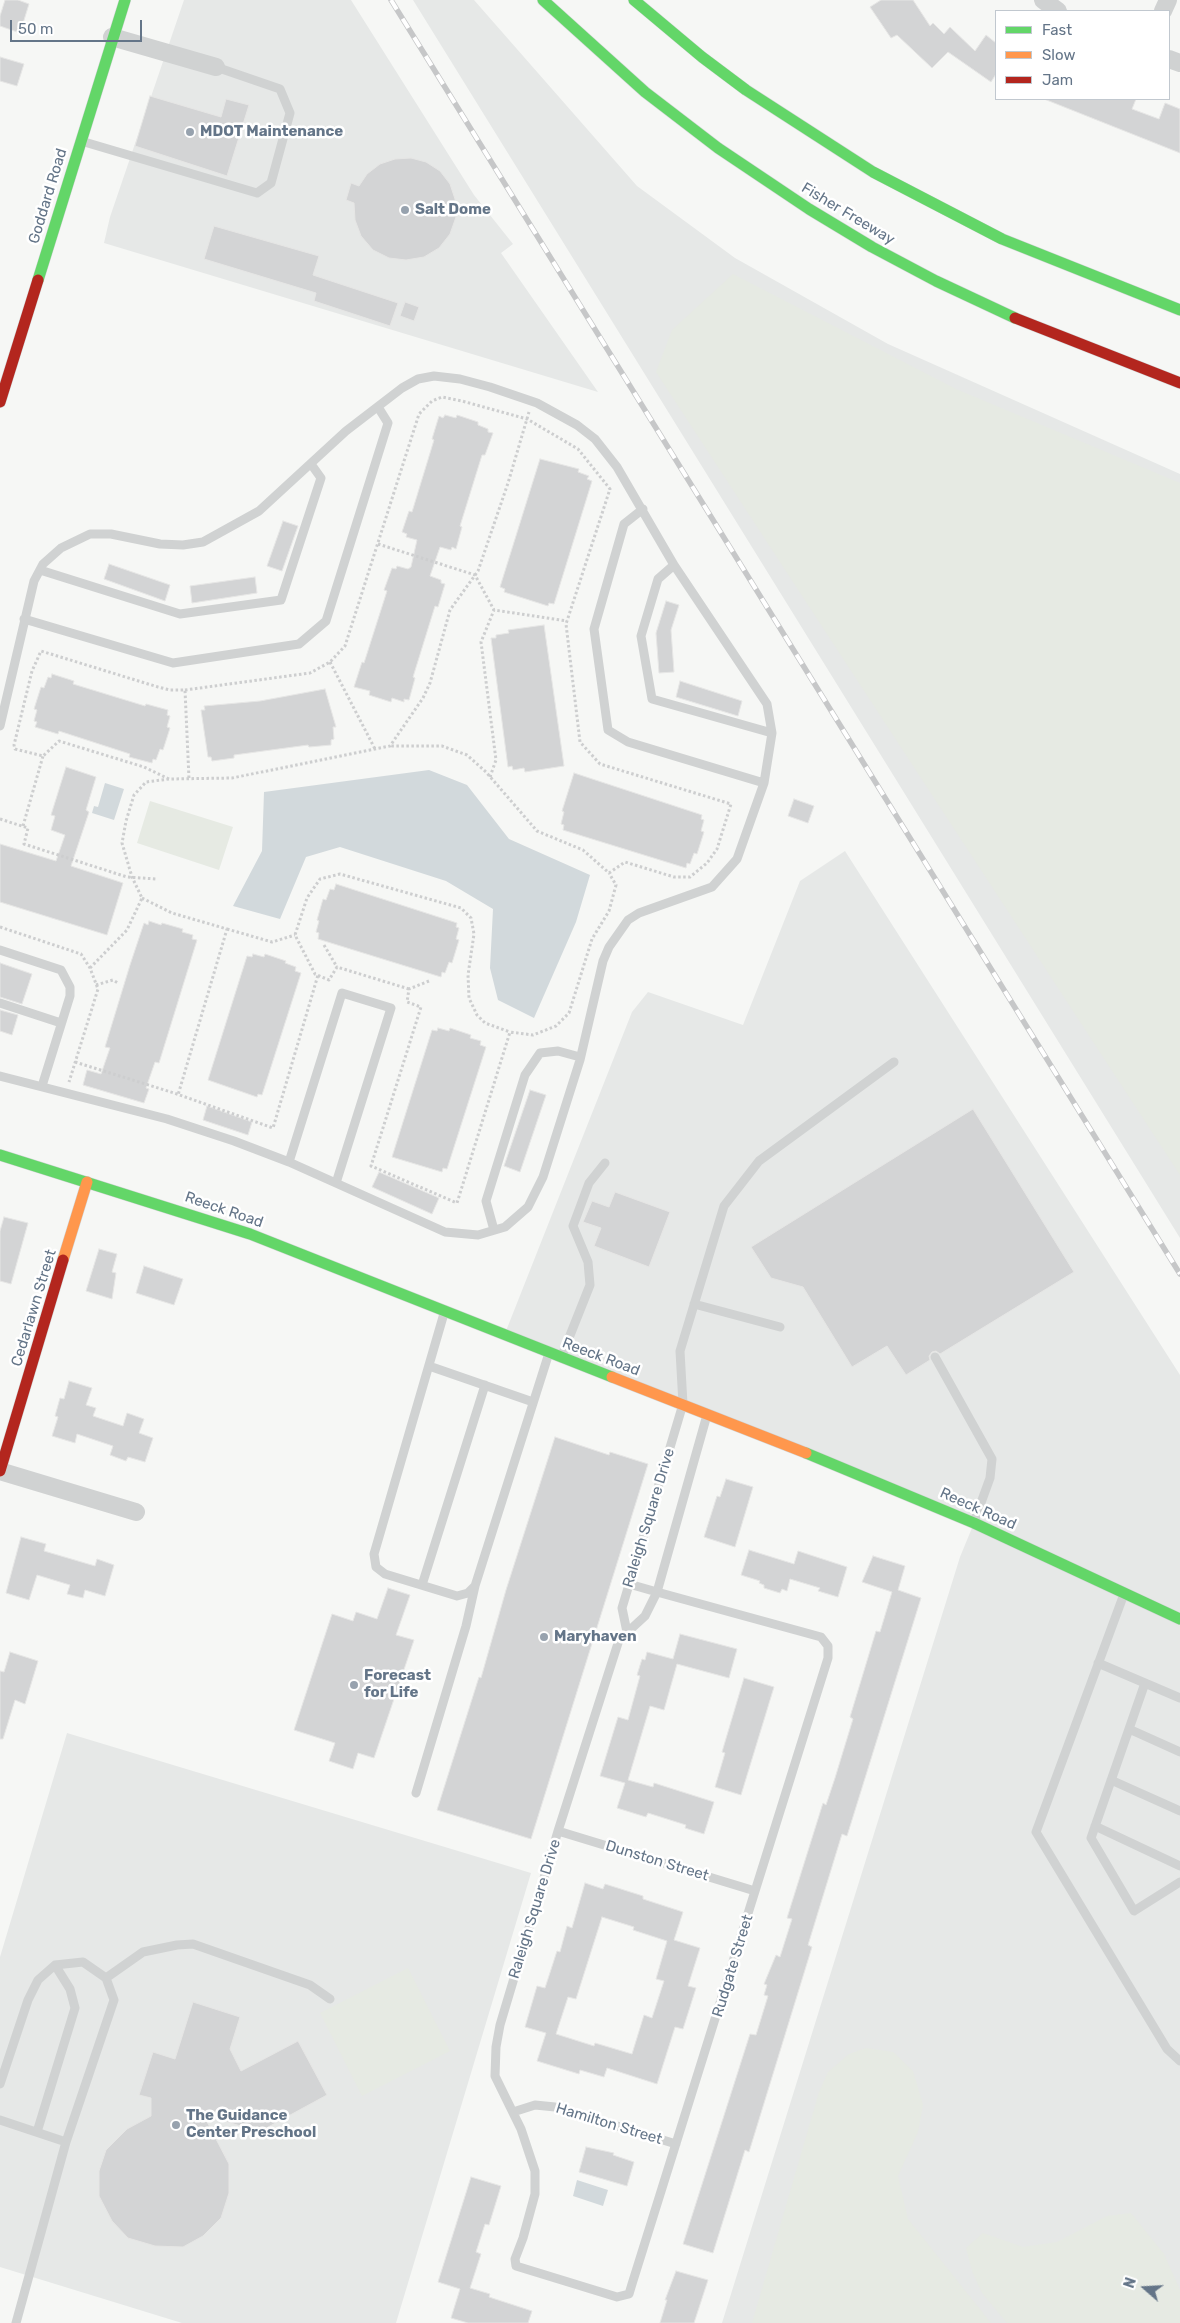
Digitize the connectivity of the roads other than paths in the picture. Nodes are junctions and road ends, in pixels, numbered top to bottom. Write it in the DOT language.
graph roads {
  1 [pos="124,0"];
  2 [pos="543,0"];
  3 [pos="634,0"];
  4 [pos="1043,0"];
  5 [pos="1057,10"];
  6 [pos="112,37"];
  7 [pos="216,66"];
  8 [pos="81,141"];
  9 [pos="1180,310"];
  10 [pos="4,375"];
  11 [pos="1180,383"];
  12 [pos="0,402"];
  13 [pos="378,407"];
  14 [pos="311,464"];
  15 [pos="643,509"];
  16 [pos="674,565"];
  17 [pos="40,570"];
  18 [pos="24,619"];
  19 [pos="0,726"];
  20 [pos="772,733"];
  21 [pos="764,783"];
  22 [pos="0,950"];
  23 [pos="0,1003"];
  24 [pos="61,1023"];
  25 [pos="580,1056"];
  26 [pos="894,1062"];
  27 [pos="0,1076"];
  28 [pos="42,1086"];
  29 [pos="0,1155"];
  30 [pos="289,1162"];
  31 [pos="605,1163"];
  32 [pos="87,1182"];
  33 [pos="336,1182"];
  34 [pos="494,1230"];
  35 [pos="694,1304"];
  36 [pos="446,1310"];
  37 [pos="780,1327"];
  38 [pos="549,1353"];
  39 [pos="935,1357"];
  40 [pos="561,1358"];
  41 [pos="429,1366"];
  42 [pos="485,1385"];
  43 [pos="534,1402"];
  44 [pos="683,1404"];
  45 [pos="707,1414"];
  46 [pos="0,1471"];
  47 [pos="136,1512"];
  48 [pos="974,1523"];
  49 [pos="629,1584"];
  50 [pos="422,1585"];
  51 [pos="475,1586"];
  52 [pos="657,1592"];
  53 [pos="1124,1594"];
  54 [pos="1180,1619"];
  55 [pos="627,1632"];
  56 [pos="1098,1662"];
  57 [pos="1145,1683"];
  58 [pos="1180,1698"];
  59 [pos="1129,1729"];
  60 [pos="1180,1752"];
  61 [pos="1111,1780"];
  62 [pos="416,1793"];
  63 [pos="1180,1811"];
  64 [pos="1095,1826"];
  65 [pos="558,1831"];
  66 [pos="1180,1866"];
  67 [pos="1180,1882"];
  68 [pos="755,1892"];
  69 [pos="55,1965"];
  70 [pos="106,1978"];
  71 [pos="330,1999"];
  72 [pos="1180,2061"];
  73 [pos="0,2084"];
  74 [pos="513,2112"];
  75 [pos="0,2120"];
  76 [pos="37,2132"];
  77 [pos="66,2142"];
  78 [pos="676,2144"];
  79 [pos="535,2188"];
  80 [pos="16,2323"];
  1 -- 6 [label="main road, Goddard Road"];
  2 -- 11 [label="main road, Fisher Freeway"];
  3 -- 9 [label="main road"];
  4 -- 5 [label="street"];
  6 -- 7 [label="street"];
  6 -- 8 [label="main road, Goddard Road"];
  7 -- 8 [label="lane"];
  8 -- 10 [label="main road, Goddard Road"];
  10 -- 12 [label="main road, Goddard Road"];
  13 -- 14 [label="lane"];
  13 -- 15 [label="lane"];
  13 -- 18 [label="lane"];
  14 -- 17 [label="lane"];
  14 -- 17 [label="lane"];
  15 -- 16 [label="lane"];
  15 -- 21 [label="lane"];
  16 -- 20 [label="lane"];
  16 -- 20 [label="lane"];
  17 -- 18 [label="lane"];
  18 -- 19 [label="lane"];
  20 -- 21 [label="lane"];
  21 -- 25 [label="lane"];
  22 -- 24 [label="lane"];
  23 -- 24 [label="lane"];
  24 -- 28 [label="lane"];
  25 -- 34 [label="lane"];
  25 -- 34 [label="lane"];
  26 -- 35 [label="lane, Raleigh Square Drive"];
  27 -- 28 [label="lane"];
  28 -- 30 [label="lane"];
  29 -- 32 [label="main road, Reeck Road"];
  30 -- 33 [label="lane"];
  30 -- 33 [label="lane"];
  31 -- 40 [label="lane"];
  32 -- 36 [label="main road, Reeck Road"];
  32 -- 46 [label="main road, Cedarlawn Street"];
  33 -- 34 [label="lane"];
  35 -- 37 [label="lane"];
  35 -- 44 [label="lane, Raleigh Square Drive"];
  36 -- 38 [label="main road, Reeck Road"];
  36 -- 41 [label="lane"];
  38 -- 40 [label="main road, Reeck Road"];
  38 -- 43 [label="lane"];
  39 -- 48 [label="lane"];
  40 -- 44 [label="main road, Reeck Road"];
  41 -- 42 [label="lane"];
  41 -- 50 [label="lane"];
  42 -- 43 [label="lane"];
  42 -- 50 [label="lane"];
  43 -- 51 [label="lane"];
  44 -- 45 [label="main road, Reeck Road"];
  44 -- 49 [label="lane, Raleigh Square Drive"];
  45 -- 48 [label="main road, Reeck Road"];
  45 -- 52 [label="lane, Raleigh Square Drive"];
  46 -- 47 [label="street"];
  48 -- 53 [label="main road, Reeck Road"];
  49 -- 52 [label="lane, Rudgate Street"];
  49 -- 55 [label="lane, Raleigh Square Drive"];
  50 -- 51 [label="lane"];
  51 -- 62 [label="lane"];
  52 -- 55 [label="lane, Raleigh Square Drive"];
  52 -- 68 [label="lane, Rudgate Street"];
  53 -- 54 [label="main road, Reeck Road"];
  53 -- 56 [label="lane"];
  55 -- 65 [label="lane, Raleigh Square Drive"];
  56 -- 57 [label="lane"];
  56 -- 72 [label="lane"];
  57 -- 58 [label="lane"];
  57 -- 59 [label="lane"];
  59 -- 60 [label="lane"];
  59 -- 61 [label="lane"];
  61 -- 63 [label="lane"];
  61 -- 64 [label="lane"];
  64 -- 66 [label="lane"];
  64 -- 67 [label="lane"];
  65 -- 68 [label="lane, Dunston Street"];
  65 -- 74 [label="lane, Raleigh Square Drive"];
  68 -- 78 [label="lane, Rudgate Street"];
  69 -- 70 [label="lane"];
  69 -- 73 [label="lane"];
  69 -- 76 [label="lane"];
  70 -- 71 [label="lane"];
  70 -- 77 [label="lane"];
  74 -- 78 [label="lane, Hamilton Street"];
  74 -- 79 [label="lane, Raleigh Square Drive"];
  75 -- 76 [label="lane"];
  76 -- 77 [label="lane"];
  77 -- 80 [label="lane"];
  78 -- 79 [label="lane, Rudgate Street"];
}
